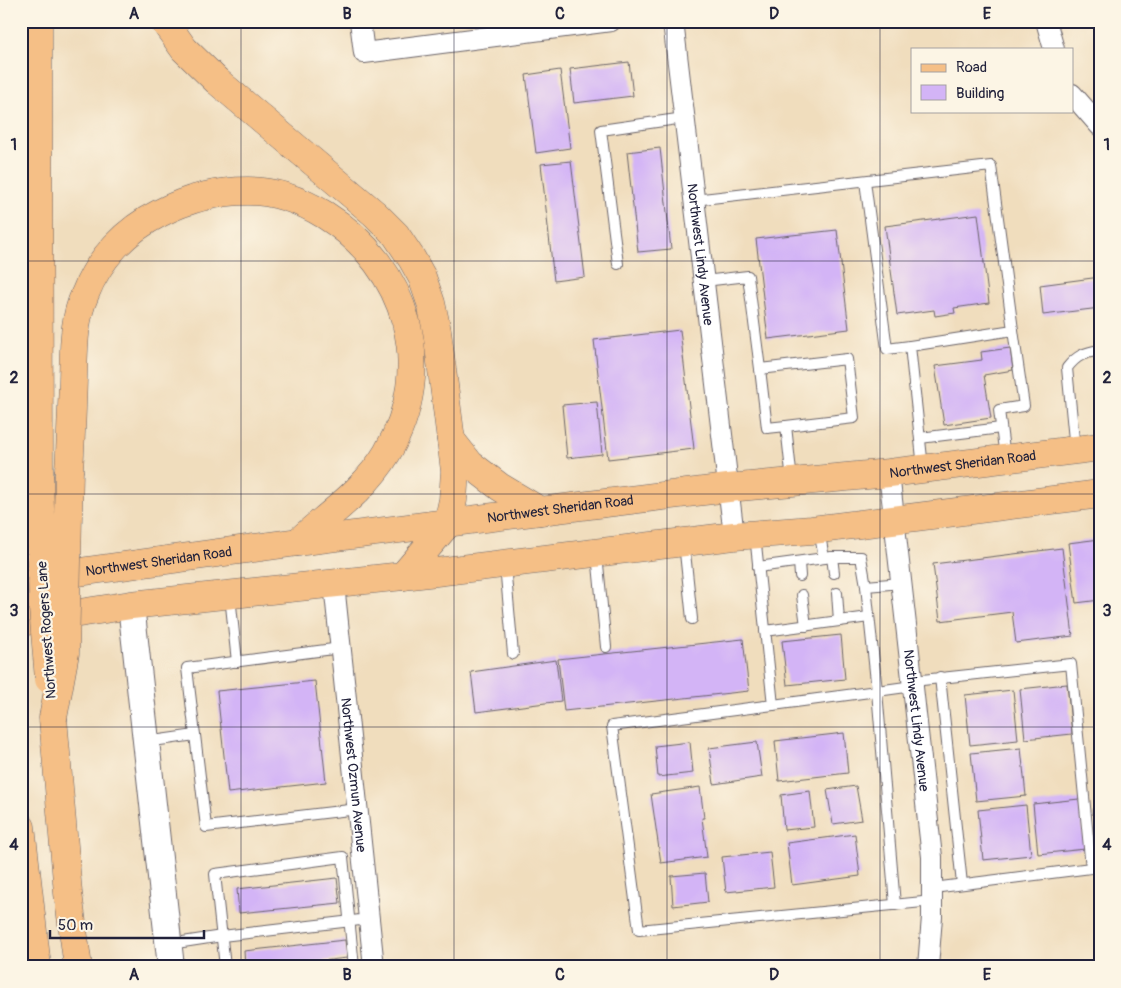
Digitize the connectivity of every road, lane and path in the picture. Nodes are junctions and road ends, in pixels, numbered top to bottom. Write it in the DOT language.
graph roads {
  1 [pos="38,21"];
  2 [pos="164,21"];
  3 [pos="360,21"];
  4 [pos="611,21"];
  5 [pos="673,21"];
  6 [pos="1046,21"];
  7 [pos="1054,48"];
  8 [pos="1074,96"];
  9 [pos="684,118"];
  10 [pos="1100,126"];
  11 [pos="865,181"];
  12 [pos="694,200"];
  13 [pos="618,264"];
  14 [pos="704,281"];
  15 [pos="1013,330"];
  16 [pos="910,346"];
  17 [pos="1100,350"];
  18 [pos="760,369"];
  19 [pos="786,426"];
  20 [pos="1001,428"];
  21 [pos="920,438"];
  22 [pos="451,440"];
  23 [pos="1087,449"];
  24 [pos="1005,459"];
  25 [pos="923,469"];
  26 [pos="888,473"];
  27 [pos="793,482"];
  28 [pos="728,488"];
  29 [pos="1100,494"];
  30 [pos="540,511"];
  31 [pos="894,519"];
  32 [pos="448,523"];
  33 [pos="818,529"];
  34 [pos="744,535"];
  35 [pos="298,542"];
  36 [pos="684,542"];
  37 [pos="596,553"];
  38 [pos="828,558"];
  39 [pos="799,562"];
  40 [pos="505,564"];
  41 [pos="758,567"];
  42 [pos="834,572"];
  43 [pos="402,576"];
  44 [pos="800,576"];
  45 [pos="21,580"];
  46 [pos="902,583"];
  47 [pos="334,584"];
  48 [pos="866,586"];
  49 [pos="837,593"];
  50 [pos="230,595"];
  51 [pos="802,595"];
  52 [pos="131,605"];
  53 [pos="869,617"];
  54 [pos="692,619"];
  55 [pos="840,621"];
  56 [pos="21,622"];
  57 [pos="806,626"];
  58 [pos="765,631"];
  59 [pos="606,647"];
  60 [pos="341,648"];
  61 [pos="513,654"];
  62 [pos="237,662"];
  63 [pos="940,678"];
  64 [pos="913,683"];
  65 [pos="877,691"];
  66 [pos="773,705"];
  67 [pos="53,718"];
  68 [pos="195,735"];
  69 [pos="146,742"];
  70 [pos="358,809"];
  71 [pos="21,827"];
  72 [pos="352,856"];
  73 [pos="962,884"];
  74 [pos="933,894"];
  75 [pos="895,905"];
  76 [pos="359,920"];
  77 [pos="222,936"];
  78 [pos="170,956"];
  79 [pos="374,966"];
  80 [pos="37,967"];
  81 [pos="78,967"];
  82 [pos="225,967"];
  83 [pos="354,967"];
  84 [pos="370,967"];
  85 [pos="928,967"];
  1 -- 67 [label="main road, Northwest Rogers Lane, bridge"];
  2 -- 22 [label="main road"];
  3 -- 4 [label="street"];
  5 -- 9 [label="street, Northwest Lindy Avenue"];
  6 -- 7 [label="street"];
  8 -- 10 [label="street"];
  9 -- 12 [label="street, Northwest Lindy Avenue"];
  9 -- 13 [label="lane"];
  11 -- 12 [label="lane"];
  11 -- 15 [label="lane"];
  11 -- 16 [label="lane"];
  12 -- 14 [label="street, Northwest Lindy Avenue"];
  14 -- 18 [label="lane"];
  14 -- 28 [label="street, Northwest Lindy Avenue"];
  15 -- 16 [label="lane"];
  15 -- 20 [label="lane"];
  16 -- 21 [label="lane"];
  17 -- 23 [label="lane"];
  18 -- 19 [label="lane"];
  18 -- 19 [label="lane"];
  19 -- 27 [label="lane"];
  20 -- 21 [label="lane"];
  20 -- 24 [label="lane"];
  21 -- 25 [label="lane"];
  22 -- 30 [label="main road"];
  22 -- 32 [label="main road"];
  23 -- 24 [label="main road, Northwest Sheridan Road"];
  24 -- 25 [label="main road, Northwest Sheridan Road"];
  25 -- 26 [label="main road, Northwest Sheridan Road"];
  26 -- 27 [label="main road, Northwest Sheridan Road"];
  26 -- 31 [label="street, Northwest Lindy Avenue"];
  27 -- 28 [label="main road, Northwest Sheridan Road"];
  28 -- 30 [label="main road, Northwest Sheridan Road"];
  28 -- 34 [label="street, Northwest Lindy Avenue"];
  29 -- 31 [label="main road"];
  30 -- 32 [label="main road, Northwest Sheridan Road"];
  31 -- 33 [label="main road"];
  31 -- 46 [label="street, Northwest Lindy Avenue"];
  32 -- 35 [label="main road, Northwest Sheridan Road"];
  32 -- 43 [label="main road"];
  33 -- 34 [label="main road"];
  33 -- 38 [label="lane"];
  34 -- 36 [label="main road"];
  34 -- 41 [label="lane"];
  35 -- 45 [label="main road, Northwest Sheridan Road"];
  35 -- 67 [label="main road, bridge"];
  36 -- 37 [label="main road"];
  36 -- 54 [label="lane"];
  37 -- 40 [label="main road"];
  37 -- 59 [label="lane"];
  38 -- 39 [label="lane"];
  38 -- 42 [label="lane"];
  38 -- 48 [label="lane"];
  39 -- 41 [label="lane"];
  39 -- 44 [label="lane"];
  40 -- 43 [label="main road"];
  40 -- 61 [label="lane"];
  41 -- 58 [label="lane"];
  43 -- 47 [label="main road"];
  46 -- 48 [label="lane"];
  46 -- 64 [label="street, Northwest Lindy Avenue"];
  47 -- 50 [label="main road"];
  47 -- 60 [label="street, Northwest Ozmun Avenue"];
  48 -- 53 [label="lane"];
  49 -- 55 [label="lane"];
  50 -- 52 [label="main road"];
  50 -- 62 [label="lane"];
  51 -- 57 [label="lane"];
  52 -- 56 [label="main road"];
  52 -- 69 [label="street"];
  53 -- 55 [label="lane"];
  53 -- 65 [label="lane"];
  55 -- 57 [label="lane"];
  57 -- 58 [label="lane"];
  58 -- 66 [label="lane"];
  60 -- 62 [label="lane"];
  60 -- 70 [label="street, Northwest Ozmun Avenue"];
  62 -- 68 [label="lane"];
  63 -- 64 [label="lane"];
  63 -- 73 [label="lane"];
  63 -- 73 [label="lane"];
  64 -- 65 [label="lane"];
  64 -- 74 [label="street, Northwest Lindy Avenue"];
  65 -- 66 [label="lane"];
  65 -- 75 [label="lane"];
  66 -- 75 [label="lane"];
  67 -- 81 [label="main road, Northwest Rogers Lane"];
  68 -- 69 [label="lane"];
  68 -- 70 [label="lane"];
  69 -- 78 [label="street"];
  70 -- 72 [label="street, Northwest Ozmun Avenue"];
  71 -- 80 [label="main road"];
  72 -- 76 [label="street, Northwest Ozmun Avenue"];
  72 -- 77 [label="lane"];
  73 -- 74 [label="lane"];
  74 -- 75 [label="lane"];
  74 -- 85 [label="street, Northwest Lindy Avenue"];
  76 -- 77 [label="lane"];
  76 -- 79 [label="street, Northwest Ozmun Avenue"];
  76 -- 83 [label="lane"];
  77 -- 78 [label="lane"];
  77 -- 82 [label="lane"];
  79 -- 84 [label="lane"];
}
